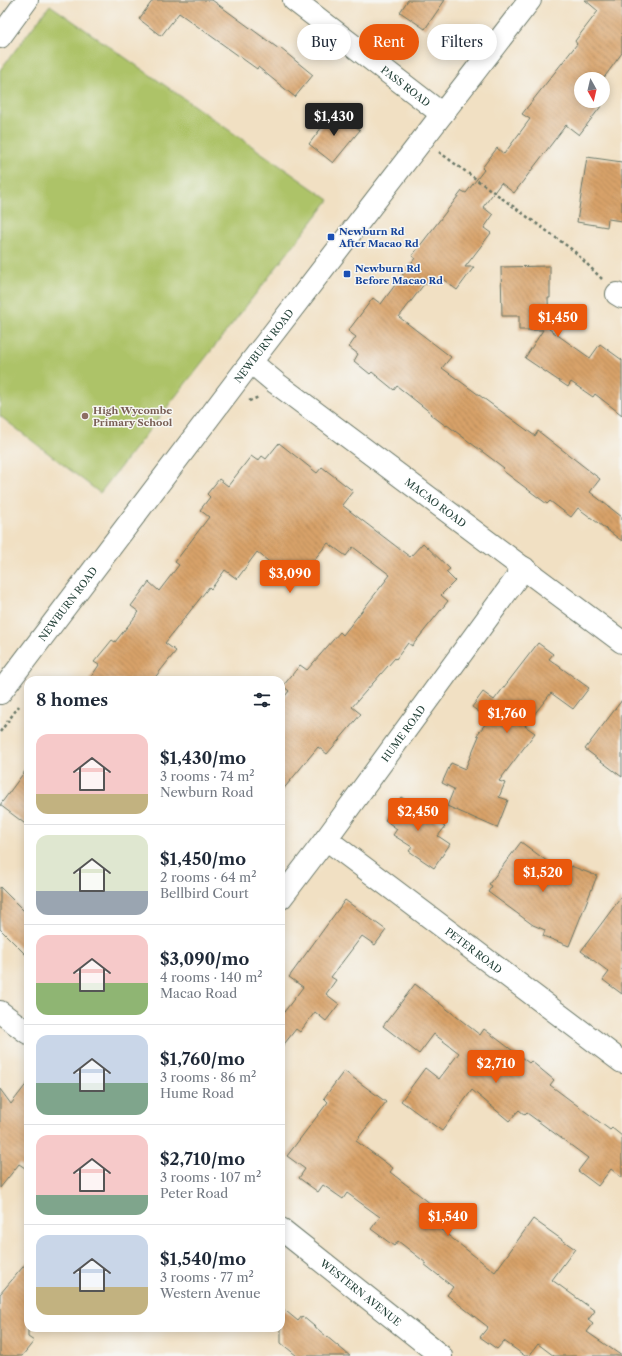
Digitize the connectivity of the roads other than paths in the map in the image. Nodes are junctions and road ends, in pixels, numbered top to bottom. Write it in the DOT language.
graph roads {
  1 [pos="27,0"];
  2 [pos="294,0"];
  3 [pos="530,0"];
  4 [pos="0,36"];
  5 [pos="442,114"];
  6 [pos="251,362"];
  7 [pos="524,568"];
  8 [pos="622,642"];
  9 [pos="0,693"];
  10 [pos="326,839"];
  11 [pos="285,893"];
  12 [pos="0,1012"];
  13 [pos="24,1030"];
  14 [pos="622,1062"];
  15 [pos="285,1232"];
  16 [pos="441,1356"];
  1 -- 4 [label="street"];
  2 -- 5 [label="street, PASS ROAD"];
  3 -- 5 [label="street, NEWBURN ROAD"];
  5 -- 6 [label="street, NEWBURN ROAD"];
  6 -- 7 [label="street, MACAO ROAD"];
  6 -- 9 [label="street, NEWBURN ROAD"];
  7 -- 8 [label="street, MACAO ROAD"];
  7 -- 10 [label="street, HUME ROAD"];
  10 -- 11 [label="street, HUME ROAD"];
  10 -- 14 [label="street, PETER ROAD"];
  12 -- 13 [label="street"];
  15 -- 16 [label="street, WESTERN AVENUE"];
}
